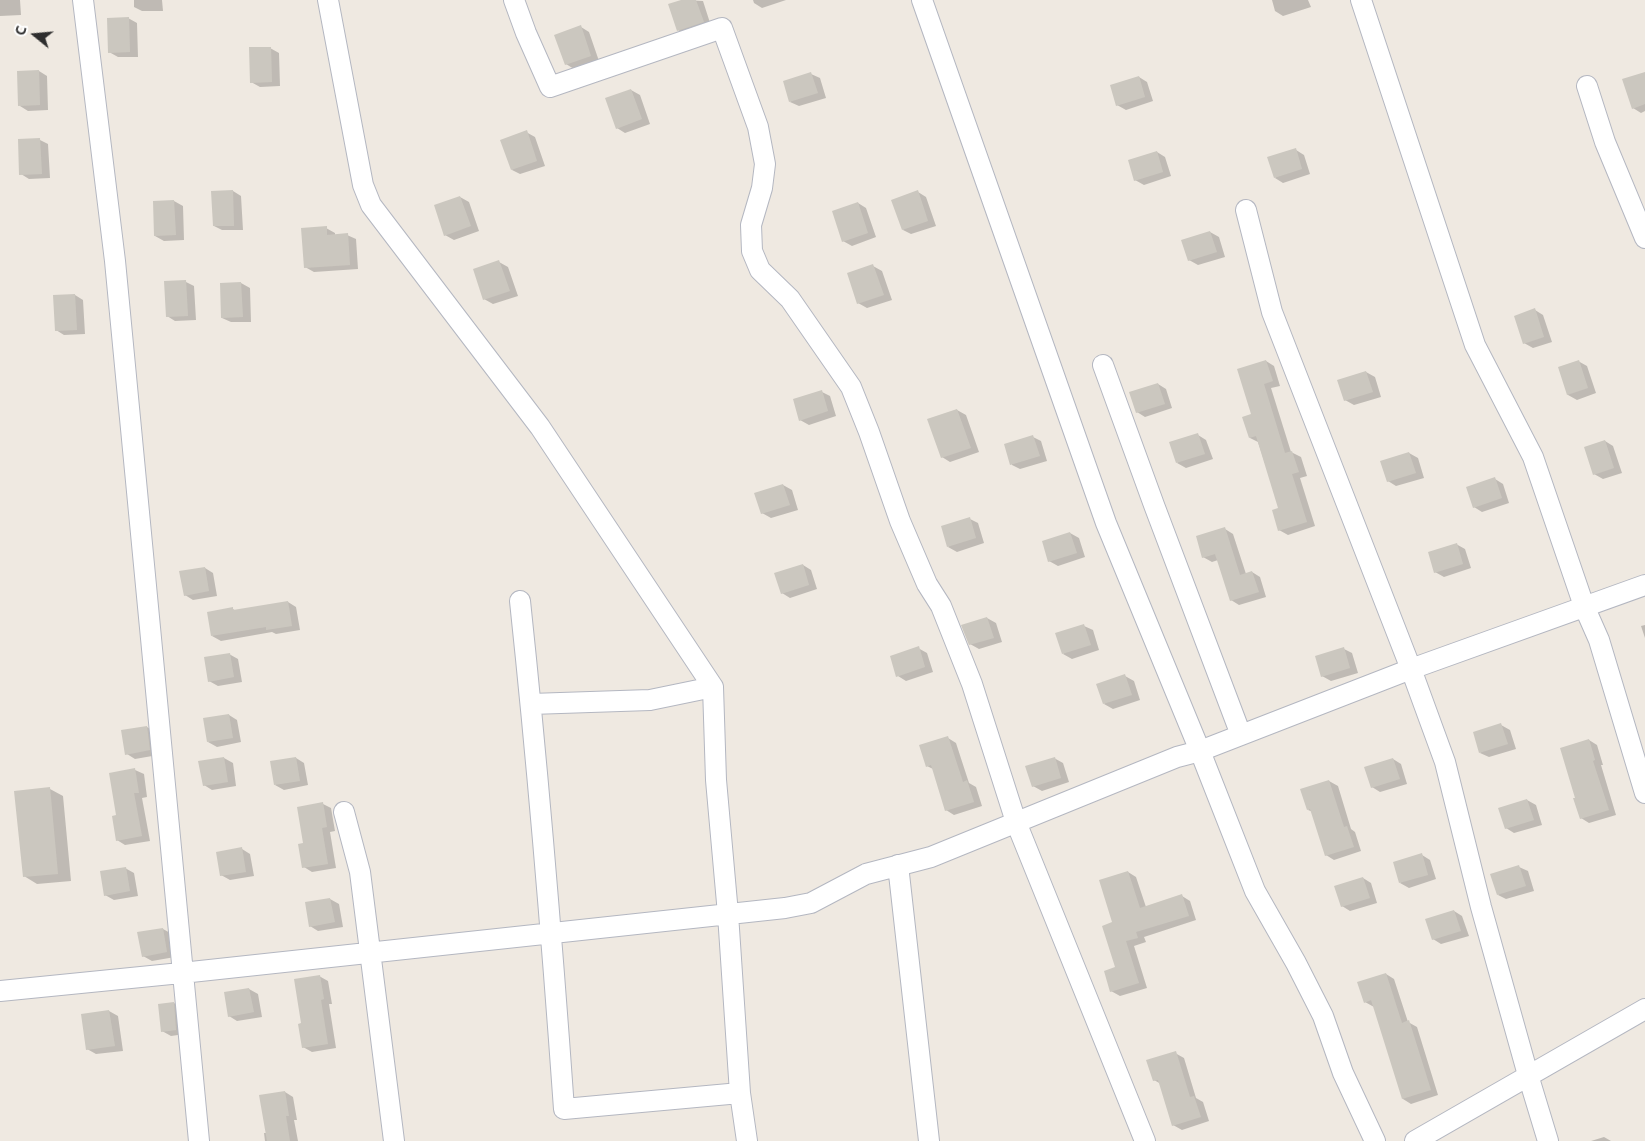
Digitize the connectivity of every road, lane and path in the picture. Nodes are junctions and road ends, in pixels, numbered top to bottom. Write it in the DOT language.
graph roads {
  1 [pos="83,0"];
  2 [pos="328,0"];
  3 [pos="514,0"];
  4 [pos="922,0"];
  5 [pos="1361,0"];
  6 [pos="1587,86"];
  7 [pos="1246,210"];
  8 [pos="1645,238"];
  9 [pos="1103,365"];
  10 [pos="1645,585"];
  11 [pos="520,601"];
  12 [pos="1584,606"];
  13 [pos="1411,669"];
  14 [pos="713,686"];
  15 [pos="531,704"];
  16 [pos="1241,735"];
  17 [pos="1200,751"];
  18 [pos="1645,793"];
  19 [pos="344,812"];
  20 [pos="1016,822"];
  21 [pos="898,865"];
  22 [pos="728,914"];
  23 [pos="550,934"];
  24 [pos="370,953"];
  25 [pos="0,991"];
  26 [pos="1645,1009"];
  27 [pos="1528,1075"];
  28 [pos="740,1093"];
  29 [pos="199,1141"];
  30 [pos="394,1141"];
  31 [pos="746,1141"];
  32 [pos="929,1141"];
  33 [pos="1146,1141"];
  34 [pos="1375,1141"];
  35 [pos="1415,1141"];
  36 [pos="1548,1141"];
  1 -- 29 [label="street"];
  2 -- 14 [label="street"];
  3 -- 20 [label="street"];
  4 -- 17 [label="street"];
  5 -- 12 [label="street"];
  6 -- 8 [label="street"];
  7 -- 13 [label="street"];
  9 -- 16 [label="street"];
  10 -- 12 [label="street"];
  11 -- 15 [label="street"];
  12 -- 13 [label="street"];
  12 -- 18 [label="street"];
  13 -- 16 [label="street"];
  13 -- 27 [label="street"];
  14 -- 15 [label="street"];
  14 -- 22 [label="street"];
  15 -- 23 [label="street"];
  16 -- 17 [label="street"];
  17 -- 20 [label="street"];
  17 -- 34 [label="street"];
  19 -- 24 [label="street"];
  20 -- 21 [label="street"];
  20 -- 33 [label="street"];
  21 -- 22 [label="street"];
  21 -- 32 [label="street"];
  22 -- 23 [label="street"];
  22 -- 28 [label="street"];
  23 -- 24 [label="street"];
  23 -- 28 [label="street"];
  24 -- 25 [label="street"];
  24 -- 30 [label="street"];
  26 -- 27 [label="street"];
  27 -- 35 [label="street"];
  27 -- 36 [label="street"];
  28 -- 31 [label="street"];
}
